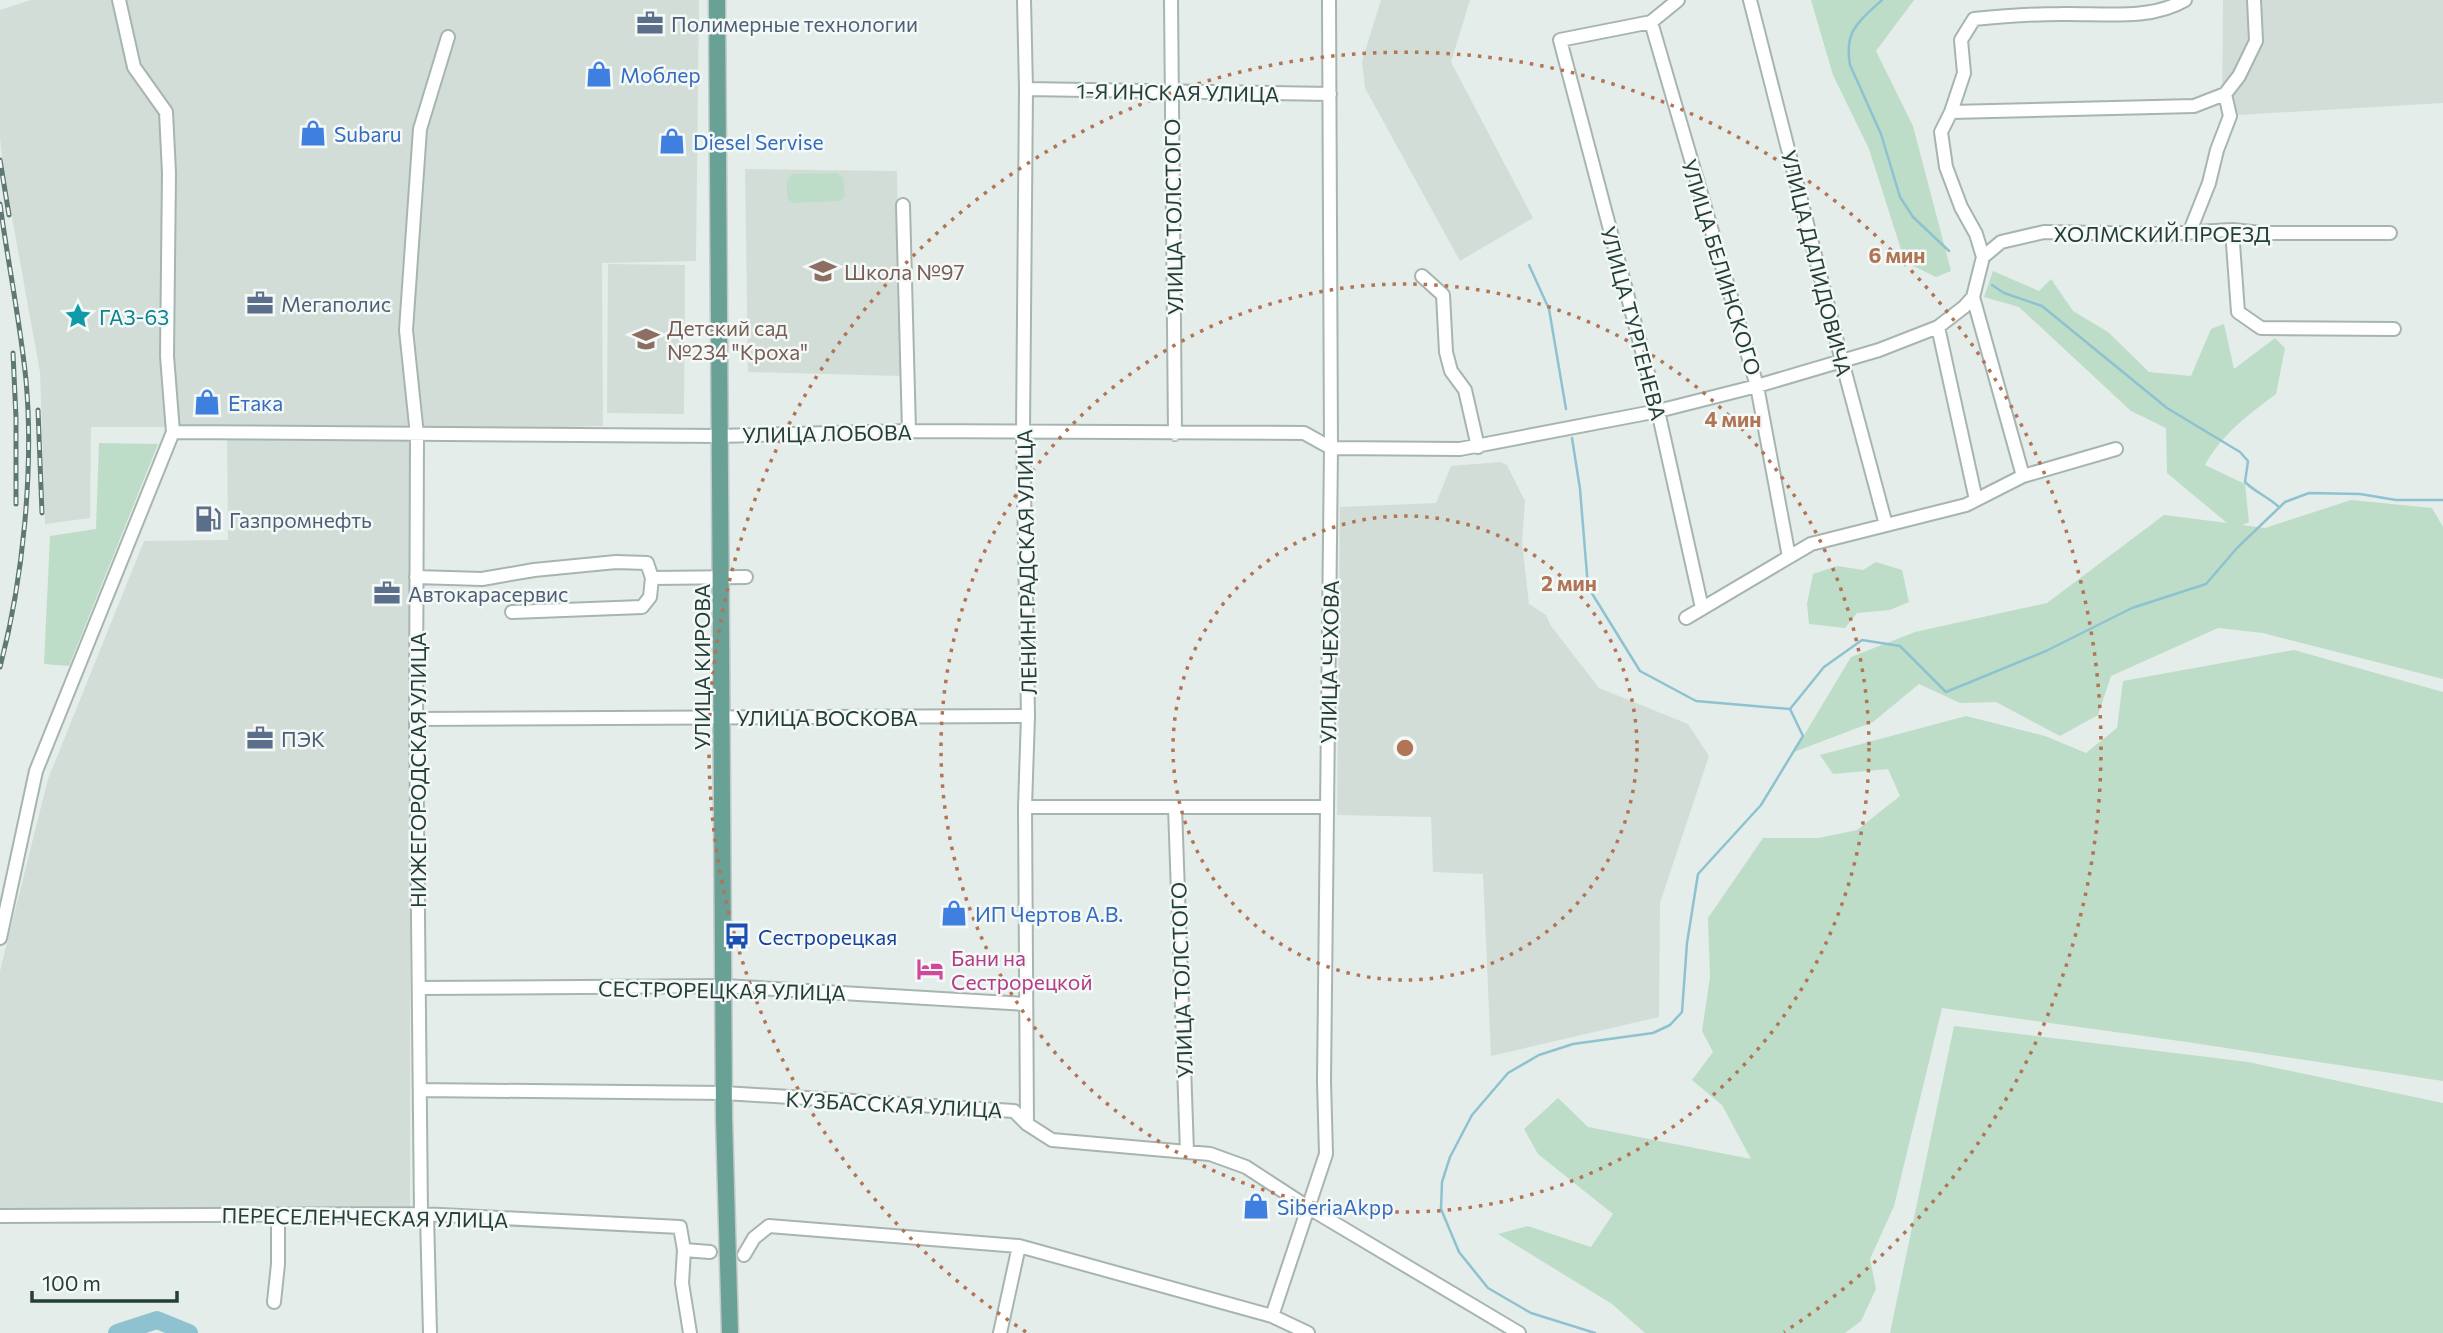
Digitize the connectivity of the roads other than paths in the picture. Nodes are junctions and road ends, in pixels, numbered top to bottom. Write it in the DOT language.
graph roads {
  1 [pos="119,0"];
  2 [pos="717,0"];
  3 [pos="1024,0"];
  4 [pos="1171,0"];
  5 [pos="1329,0"];
  6 [pos="1678,0"];
  7 [pos="1749,0"];
  8 [pos="2057,0"];
  9 [pos="2185,0"];
  10 [pos="2254,0"];
  11 [pos="2057,14"];
  12 [pos="1651,22"];
  13 [pos="448,37"];
  14 [pos="1026,89"];
  15 [pos="1171,91"];
  16 [pos="2225,93"];
  17 [pos="1329,94"];
  18 [pos="1951,113"];
  19 [pos="903,205"];
  20 [pos="2232,230"];
  21 [pos="2190,231"];
  22 [pos="2390,233"];
  23 [pos="1983,257"];
  24 [pos="1422,276"];
  25 [pos="1973,297"];
  26 [pos="1938,327"];
  27 [pos="2394,329"];
  28 [pos="1842,361"];
  29 [pos="1757,386"];
  30 [pos="1658,411"];
  31 [pos="909,431"];
  32 [pos="1024,431"];
  33 [pos="173,432"];
  34 [pos="1175,434"];
  35 [pos="417,435"];
  36 [pos="719,436"];
  37 [pos="1478,447"];
  38 [pos="1331,448"];
  39 [pos="2116,449"];
  40 [pos="2023,476"];
  41 [pos="1976,500"];
  42 [pos="1886,525"];
  43 [pos="1789,556"];
  44 [pos="721,576"];
  45 [pos="416,577"];
  46 [pos="746,577"];
  47 [pos="652,578"];
  48 [pos="1702,608"];
  49 [pos="512,612"];
  50 [pos="1686,618"];
  51 [pos="1028,716"];
  52 [pos="722,717"];
  53 [pos="416,719"];
  54 [pos="1025,807"];
  55 [pos="1175,807"];
  56 [pos="1327,807"];
  57 [pos="0,938"];
  58 [pos="724,986"];
  59 [pos="419,988"];
  60 [pos="1026,1004"];
  61 [pos="420,1090"];
  62 [pos="724,1093"];
  63 [pos="1027,1124"];
  64 [pos="1187,1152"];
  65 [pos="1309,1208"];
  66 [pos="278,1214"];
  67 [pos="424,1215"];
  68 [pos="0,1216"];
  69 [pos="1019,1246"];
  70 [pos="684,1250"];
  71 [pos="710,1252"];
  72 [pos="744,1255"];
  73 [pos="274,1302"];
  74 [pos="1272,1316"];
  75 [pos="430,1333"];
  76 [pos="690,1333"];
  77 [pos="730,1333"];
  78 [pos="1000,1333"];
  79 [pos="1308,1333"];
  80 [pos="1519,1333"];
  1 -- 33 [label="street"];
  2 -- 36 [label="main road, УЛИЦА КИРОВА"];
  3 -- 14 [label="street, ЛЕНИНГРАДСКАЯ УЛИЦА"];
  4 -- 15 [label="street, УЛИЦА ТОЛСТОГО"];
  5 -- 17 [label="street, УЛИЦА ЧЕХОВА"];
  6 -- 12 [label="street"];
  7 -- 28 [label="street, УЛИЦА ДАЛИДОВИЧА"];
  8 -- 11 [label="street"];
  9 -- 11 [label="street"];
  10 -- 16 [label="street"];
  11 -- 18 [label="street"];
  12 -- 29 [label="street, УЛИЦА БЕЛИНСКОГО"];
  12 -- 30 [label="street, УЛИЦА ТУРГЕНЕВА"];
  13 -- 35 [label="street, НИЖЕГОРОДСКАЯ УЛИЦА"];
  14 -- 15 [label="street, 1-Я ИНСКАЯ УЛИЦА"];
  14 -- 32 [label="street, ЛЕНИНГРАДСКАЯ УЛИЦА"];
  15 -- 17 [label="street, 1-Я ИНСКАЯ УЛИЦА"];
  15 -- 34 [label="street, УЛИЦА ТОЛСТОГО"];
  16 -- 18 [label="street"];
  16 -- 21 [label="street"];
  17 -- 38 [label="street, УЛИЦА ЧЕХОВА"];
  18 -- 23 [label="street"];
  19 -- 31 [label="street"];
  20 -- 21 [label="street, ХОЛМСКИЙ ПРОЕЗД"];
  20 -- 22 [label="street, ХОЛМСКИЙ ПРОЕЗД"];
  20 -- 27 [label="street"];
  21 -- 23 [label="street, ХОЛМСКИЙ ПРОЕЗД"];
  23 -- 25 [label="street"];
  24 -- 37 [label="street"];
  25 -- 26 [label="street, УЛИЦА ЛОБОВА"];
  25 -- 40 [label="street"];
  26 -- 28 [label="street, УЛИЦА ЛОБОВА"];
  26 -- 41 [label="street"];
  28 -- 29 [label="street, УЛИЦА ЛОБОВА"];
  28 -- 42 [label="street, УЛИЦА ДАЛИДОВИЧА"];
  29 -- 30 [label="street, УЛИЦА ЛОБОВА"];
  29 -- 43 [label="street, УЛИЦА БЕЛИНСКОГО"];
  30 -- 37 [label="street, УЛИЦА ЛОБОВА"];
  30 -- 48 [label="street, УЛИЦА ТУРГЕНЕВА"];
  31 -- 32 [label="street, УЛИЦА ЛОБОВА"];
  31 -- 36 [label="street, УЛИЦА ЛОБОВА"];
  32 -- 34 [label="street, УЛИЦА ЛОБОВА"];
  32 -- 51 [label="street, ЛЕНИНГРАДСКАЯ УЛИЦА"];
  33 -- 35 [label="street, УЛИЦА ЛОБОВА"];
  33 -- 57 [label="street"];
  34 -- 38 [label="street, УЛИЦА ЛОБОВА"];
  35 -- 36 [label="street, УЛИЦА ЛОБОВА"];
  35 -- 45 [label="street, НИЖЕГОРОДСКАЯ УЛИЦА"];
  36 -- 44 [label="main road, УЛИЦА КИРОВА"];
  37 -- 38 [label="street, УЛИЦА ЛОБОВА"];
  38 -- 56 [label="street, УЛИЦА ЧЕХОВА"];
  39 -- 40 [label="street"];
  40 -- 41 [label="street"];
  41 -- 42 [label="street"];
  42 -- 43 [label="street"];
  43 -- 48 [label="street"];
  44 -- 46 [label="street"];
  44 -- 47 [label="street"];
  44 -- 52 [label="main road, УЛИЦА КИРОВА"];
  45 -- 47 [label="street"];
  45 -- 53 [label="street, НИЖЕГОРОДСКАЯ УЛИЦА"];
  47 -- 49 [label="street"];
  48 -- 50 [label="street"];
  51 -- 52 [label="street, УЛИЦА ВОСКОВА"];
  51 -- 54 [label="street, ЛЕНИНГРАДСКАЯ УЛИЦА"];
  52 -- 53 [label="street, УЛИЦА ВОСКОВА"];
  52 -- 58 [label="main road, УЛИЦА КИРОВА"];
  53 -- 59 [label="street, НИЖЕГОРОДСКАЯ УЛИЦА"];
  54 -- 55 [label="street"];
  54 -- 60 [label="street, ЛЕНИНГРАДСКАЯ УЛИЦА"];
  55 -- 56 [label="street"];
  55 -- 64 [label="street, УЛИЦА ТОЛСТОГО"];
  56 -- 65 [label="street, УЛИЦА ЧЕХОВА"];
  58 -- 59 [label="street, СЕСТРОРЕЦКАЯ УЛИЦА"];
  58 -- 60 [label="street, СЕСТРОРЕЦКАЯ УЛИЦА"];
  58 -- 62 [label="main road, УЛИЦА КИРОВА"];
  59 -- 61 [label="street, НИЖЕГОРОДСКАЯ УЛИЦА"];
  60 -- 63 [label="street, ЛЕНИНГРАДСКАЯ УЛИЦА"];
  61 -- 62 [label="street, КУЗБАССКАЯ УЛИЦА"];
  61 -- 67 [label="street, НИЖЕГОРОДСКАЯ УЛИЦА"];
  62 -- 63 [label="street, КУЗБАССКАЯ УЛИЦА"];
  62 -- 77 [label="main road, УЛИЦА КИРОВА, bridge"];
  63 -- 64 [label="street, КУЗБАССКАЯ УЛИЦА"];
  64 -- 65 [label="street, КУЗБАССКАЯ УЛИЦА"];
  65 -- 74 [label="street, УЛИЦА ЧЕХОВА"];
  65 -- 80 [label="street, КУЗБАССКАЯ УЛИЦА"];
  66 -- 67 [label="street, ПЕРЕСЕЛЕНЧЕСКАЯ УЛИЦА"];
  66 -- 68 [label="street, ПЕРЕСЕЛЕНЧЕСКАЯ УЛИЦА"];
  66 -- 73 [label="street"];
  67 -- 70 [label="street, ПЕРЕСЕЛЕНЧЕСКАЯ УЛИЦА"];
  67 -- 75 [label="street, НИЖЕГОРОДСКАЯ УЛИЦА"];
  69 -- 72 [label="street"];
  69 -- 74 [label="street"];
  69 -- 78 [label="street"];
  70 -- 71 [label="street"];
  70 -- 76 [label="street"];
  74 -- 79 [label="street"];
}
